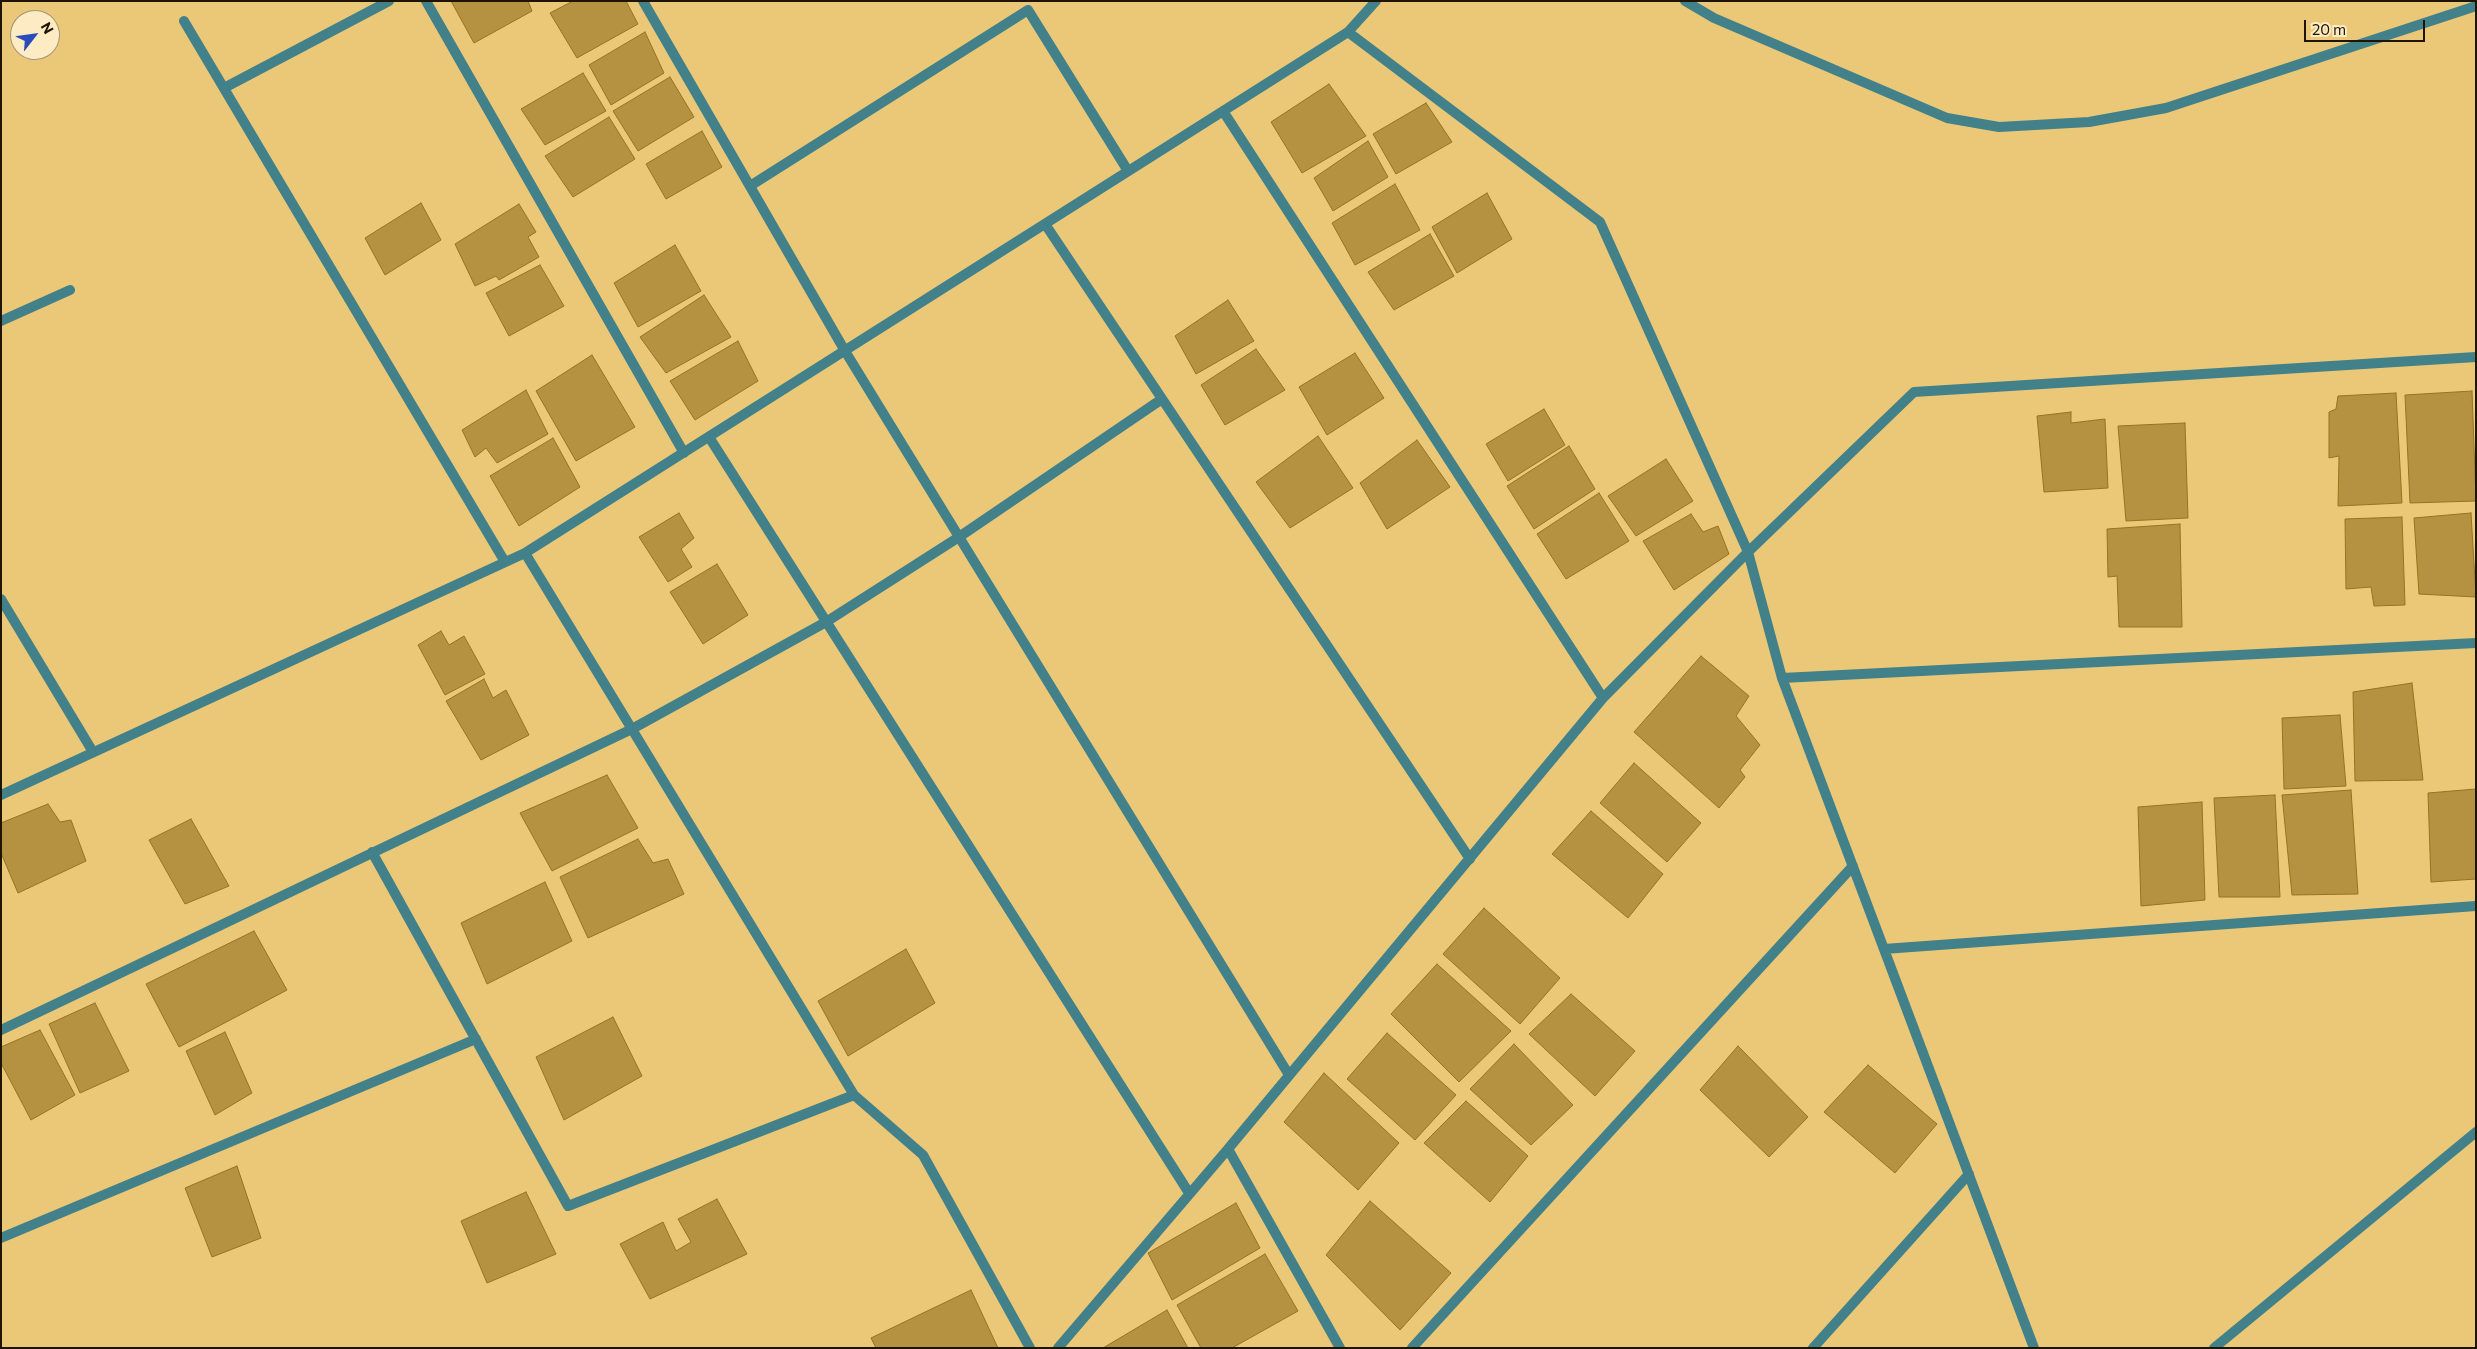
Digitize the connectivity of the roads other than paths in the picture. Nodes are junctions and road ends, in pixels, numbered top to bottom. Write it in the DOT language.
graph roads {
  1 [pos="389,1"];
  2 [pos="426,1"];
  3 [pos="643,1"];
  4 [pos="1376,1"];
  5 [pos="1685,1"];
  6 [pos="2476,6"];
  7 [pos="184,21"];
  8 [pos="1348,32"];
  9 [pos="224,88"];
  10 [pos="1223,111"];
  11 [pos="1128,171"];
  12 [pos="750,186"];
  13 [pos="1044,224"];
  14 [pos="70,290"];
  15 [pos="1,321"];
  16 [pos="845,351"];
  17 [pos="2476,357"];
  18 [pos="1162,399"];
  19 [pos="709,437"];
  20 [pos="684,453"];
  21 [pos="959,537"];
  22 [pos="1748,552"];
  23 [pos="526,553"];
  24 [pos="505,562"];
  25 [pos="1,599"];
  26 [pos="826,622"];
  27 [pos="2476,643"];
  28 [pos="1782,678"];
  29 [pos="1603,698"];
  30 [pos="632,729"];
  31 [pos="93,752"];
  32 [pos="1,795"];
  33 [pos="372,852"];
  34 [pos="1470,859"];
  35 [pos="1853,866"];
  36 [pos="2476,906"];
  37 [pos="1884,949"];
  38 [pos="1,1030"];
  39 [pos="476,1038"];
  40 [pos="1289,1075"];
  41 [pos="854,1095"];
  42 [pos="2476,1132"];
  43 [pos="1228,1149"];
  44 [pos="1969,1174"];
  45 [pos="1188,1193"];
  46 [pos="1,1238"];
  47 [pos="1030,1348"];
  48 [pos="1058,1348"];
  49 [pos="1340,1348"];
  50 [pos="1412,1348"];
  51 [pos="1813,1348"];
  52 [pos="2034,1348"];
  53 [pos="2214,1348"];
  1 -- 9 [label="street"];
  2 -- 20 [label="street"];
  3 -- 12 [label="street"];
  4 -- 8 [label="street"];
  5 -- 6 [label="street"];
  7 -- 9 [label="street"];
  8 -- 10 [label="street"];
  8 -- 22 [label="street"];
  9 -- 24 [label="street"];
  10 -- 11 [label="street"];
  10 -- 29 [label="street"];
  11 -- 12 [label="street"];
  11 -- 13 [label="street"];
  12 -- 16 [label="street"];
  13 -- 16 [label="street"];
  13 -- 18 [label="street"];
  14 -- 15 [label="street"];
  16 -- 19 [label="street"];
  16 -- 21 [label="street"];
  17 -- 22 [label="street"];
  18 -- 21 [label="street"];
  18 -- 34 [label="street"];
  19 -- 20 [label="street"];
  19 -- 26 [label="street"];
  20 -- 23 [label="street"];
  21 -- 26 [label="street"];
  21 -- 40 [label="street"];
  22 -- 28 [label="street"];
  22 -- 29 [label="street"];
  23 -- 24 [label="street"];
  23 -- 30 [label="street"];
  24 -- 31 [label="street"];
  25 -- 31 [label="street"];
  26 -- 30 [label="street"];
  26 -- 45 [label="street"];
  27 -- 28 [label="street"];
  28 -- 35 [label="street"];
  29 -- 34 [label="street"];
  30 -- 33 [label="street"];
  30 -- 41 [label="street"];
  31 -- 32 [label="street"];
  33 -- 38 [label="street"];
  33 -- 39 [label="street"];
  34 -- 40 [label="street"];
  35 -- 37 [label="street"];
  35 -- 50 [label="street"];
  36 -- 37 [label="street"];
  37 -- 44 [label="street"];
  39 -- 41 [label="street"];
  39 -- 46 [label="street"];
  40 -- 43 [label="street"];
  41 -- 47 [label="street"];
  42 -- 53 [label="street"];
  43 -- 45 [label="street"];
  43 -- 49 [label="street"];
  44 -- 51 [label="street"];
  44 -- 52 [label="street"];
  45 -- 48 [label="street"];
}
